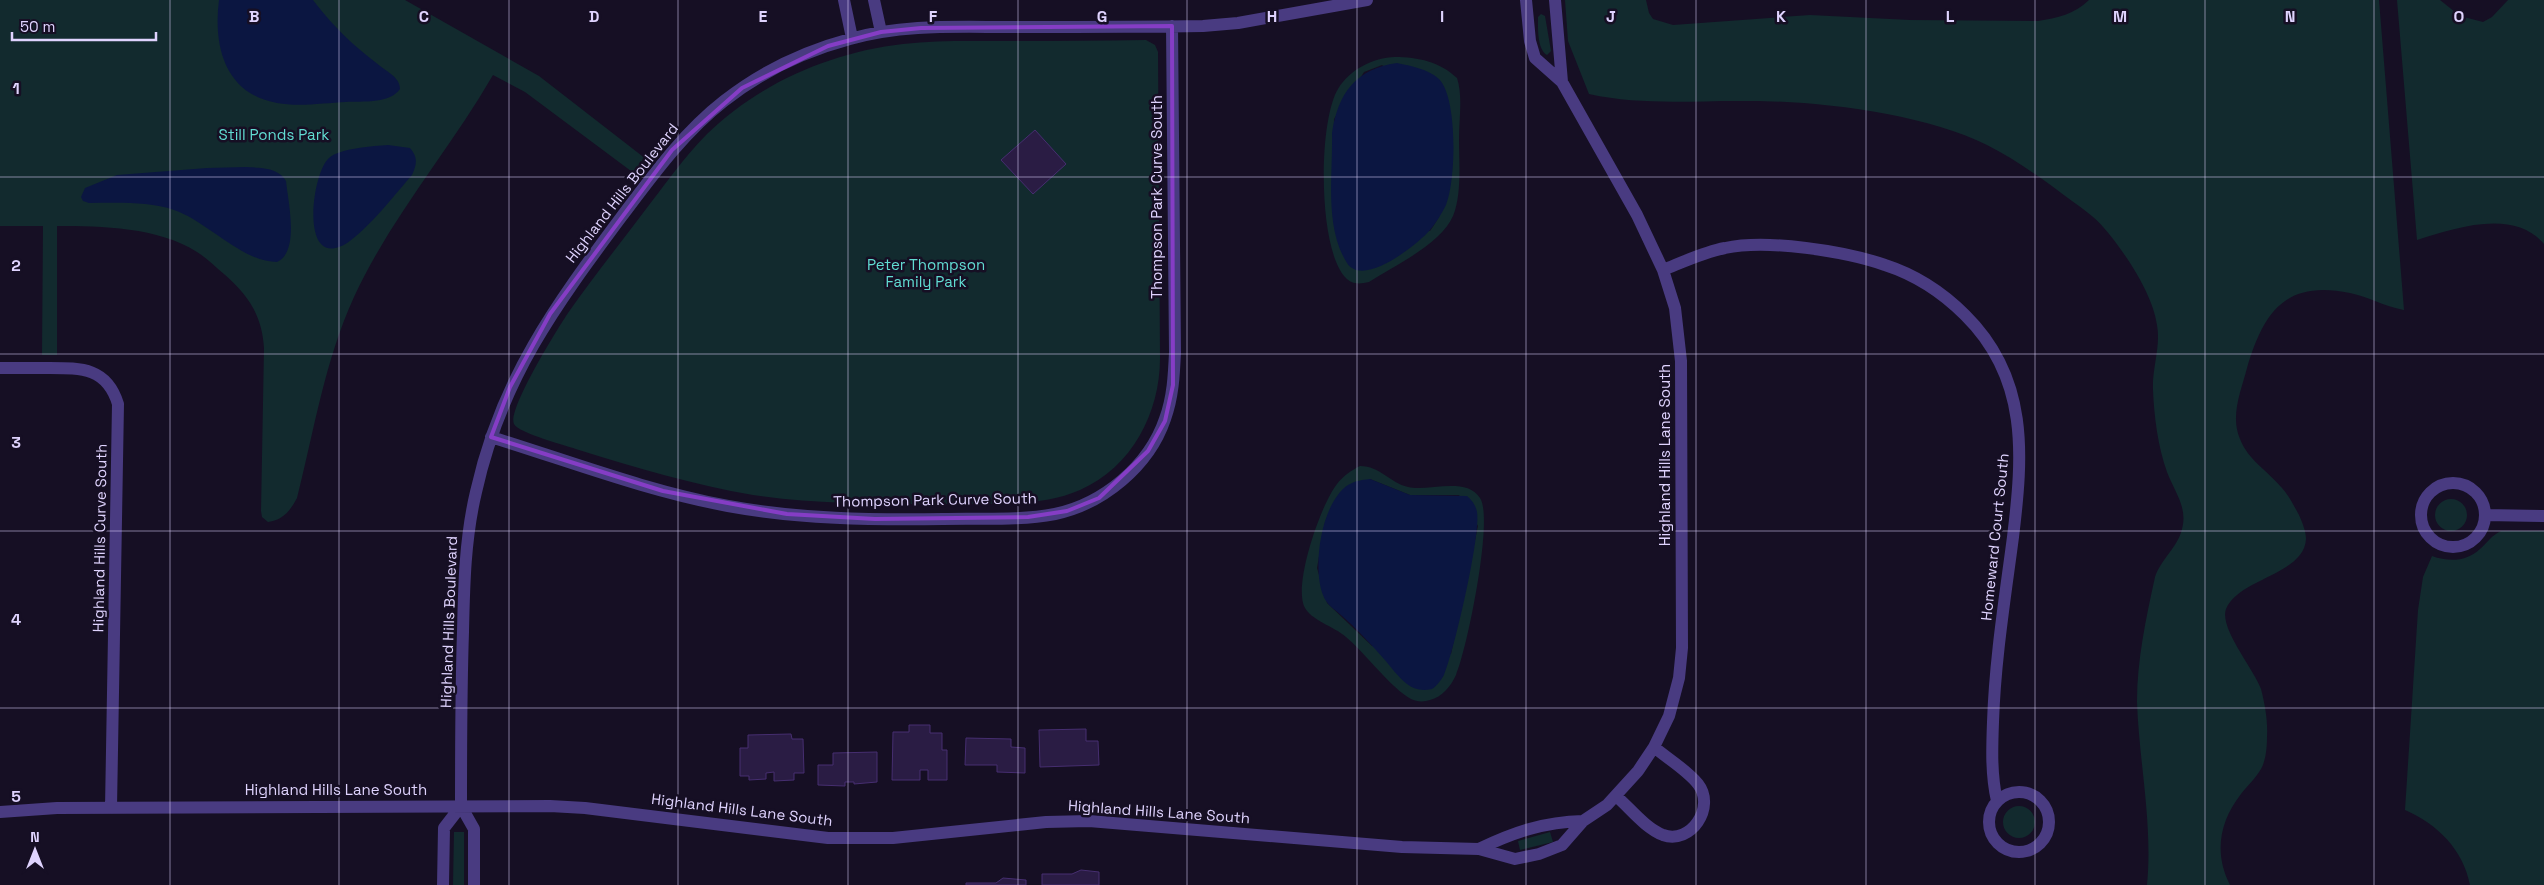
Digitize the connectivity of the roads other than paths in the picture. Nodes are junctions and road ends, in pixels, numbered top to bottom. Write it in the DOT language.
graph roads {
  1 [pos="844,0"];
  2 [pos="874,0"];
  3 [pos="1367,0"];
  4 [pos="1526,0"];
  5 [pos="1555,0"];
  6 [pos="1172,26"];
  7 [pos="881,32"];
  8 [pos="852,38"];
  9 [pos="1562,82"];
  10 [pos="1663,270"];
  11 [pos="0,368"];
  12 [pos="491,436"];
  13 [pos="2485,515"];
  14 [pos="2544,516"];
  15 [pos="1654,747"];
  16 [pos="1616,796"];
  17 [pos="1997,801"];
  18 [pos="461,806"];
  19 [pos="111,808"];
  20 [pos="0,812"];
  21 [pos="1583,821"];
  22 [pos="1479,848"];
  23 [pos="443,885"];
  24 [pos="474,885"];
  1 -- 8 [label="street"];
  2 -- 7 [label="street"];
  3 -- 6 [label="street, Highland Hills Boulevard"];
  4 -- 9 [label="street, Highland Hills Lane South"];
  5 -- 9 [label="street, Highland Hills Lane South"];
  6 -- 7 [label="street, Highland Hills Boulevard"];
  6 -- 12 [label="street, Thompson Park Curve South"];
  7 -- 8 [label="street, Highland Hills Boulevard"];
  8 -- 12 [label="street, Highland Hills Boulevard"];
  9 -- 10 [label="street, Highland Hills Lane South"];
  10 -- 15 [label="street, Highland Hills Lane South"];
  10 -- 17 [label="street, Homeward Court South"];
  11 -- 19 [label="street, Highland Hills Curve South"];
  12 -- 18 [label="street, Highland Hills Boulevard"];
  13 -- 13 [label="street"];
  13 -- 14 [label="street"];
  15 -- 16 [label="street, Highland Hills Lane South"];
  15 -- 16 [label="street"];
  16 -- 21 [label="street, Highland Hills Lane South"];
  17 -- 17 [label="street, Homeward Court South"];
  18 -- 19 [label="street, Highland Hills Lane South"];
  18 -- 22 [label="street, Highland Hills Lane South"];
  18 -- 23 [label="street"];
  18 -- 24 [label="street"];
  19 -- 20 [label="street, Highland Hills Lane South"];
  21 -- 22 [label="street, Highland Hills Lane South"];
  21 -- 22 [label="street, Highland Hills Lane South"];
}
